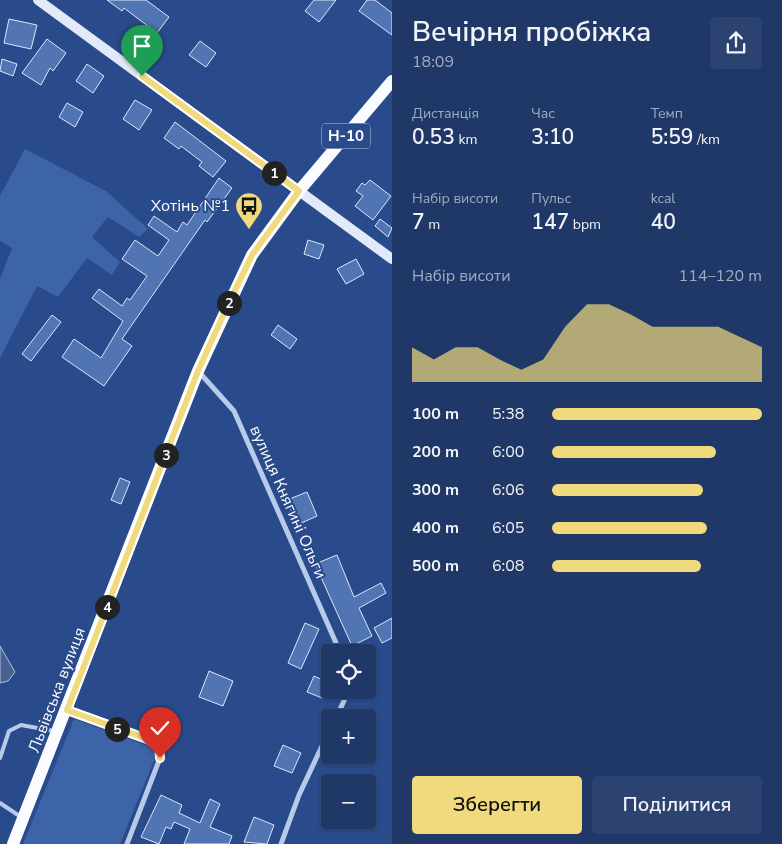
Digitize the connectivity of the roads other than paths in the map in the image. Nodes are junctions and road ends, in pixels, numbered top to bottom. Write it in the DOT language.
graph roads {
  1 [pos="38,0"];
  2 [pos="392,81"];
  3 [pos="392,93"];
  4 [pos="379,97"];
  5 [pos="299,191"];
  6 [pos="392,258"];
  7 [pos="198,371"];
  8 [pos="336,644"];
  9 [pos="67,710"];
  10 [pos="59,732"];
  11 [pos="321,748"];
  12 [pos="0,758"];
  13 [pos="0,803"];
  14 [pos="24,818"];
  15 [pos="13,844"];
  16 [pos="127,844"];
  17 [pos="281,844"];
  1 -- 5 [label="street"];
  2 -- 4 [label="main road, Львівська вулиця / Н-10"];
  3 -- 4 [label="lane"];
  4 -- 5 [label="main road, Львівська вулиця / Н-10"];
  5 -- 6 [label="street"];
  5 -- 7 [label="main road, Львівська вулиця / Н-10"];
  7 -- 8 [label="street, вулиця Княгині Ольги"];
  7 -- 9 [label="main road, Львівська вулиця / Н-10"];
  9 -- 10 [label="main road, Львівська вулиця / Н-10"];
  9 -- 16 [label="street"];
  10 -- 12 [label="lane"];
  10 -- 14 [label="main road, Львівська вулиця / Н-10"];
  11 -- 17 [label="street"];
  13 -- 14 [label="lane"];
  14 -- 15 [label="main road, Львівська вулиця / Н-10"];
}
